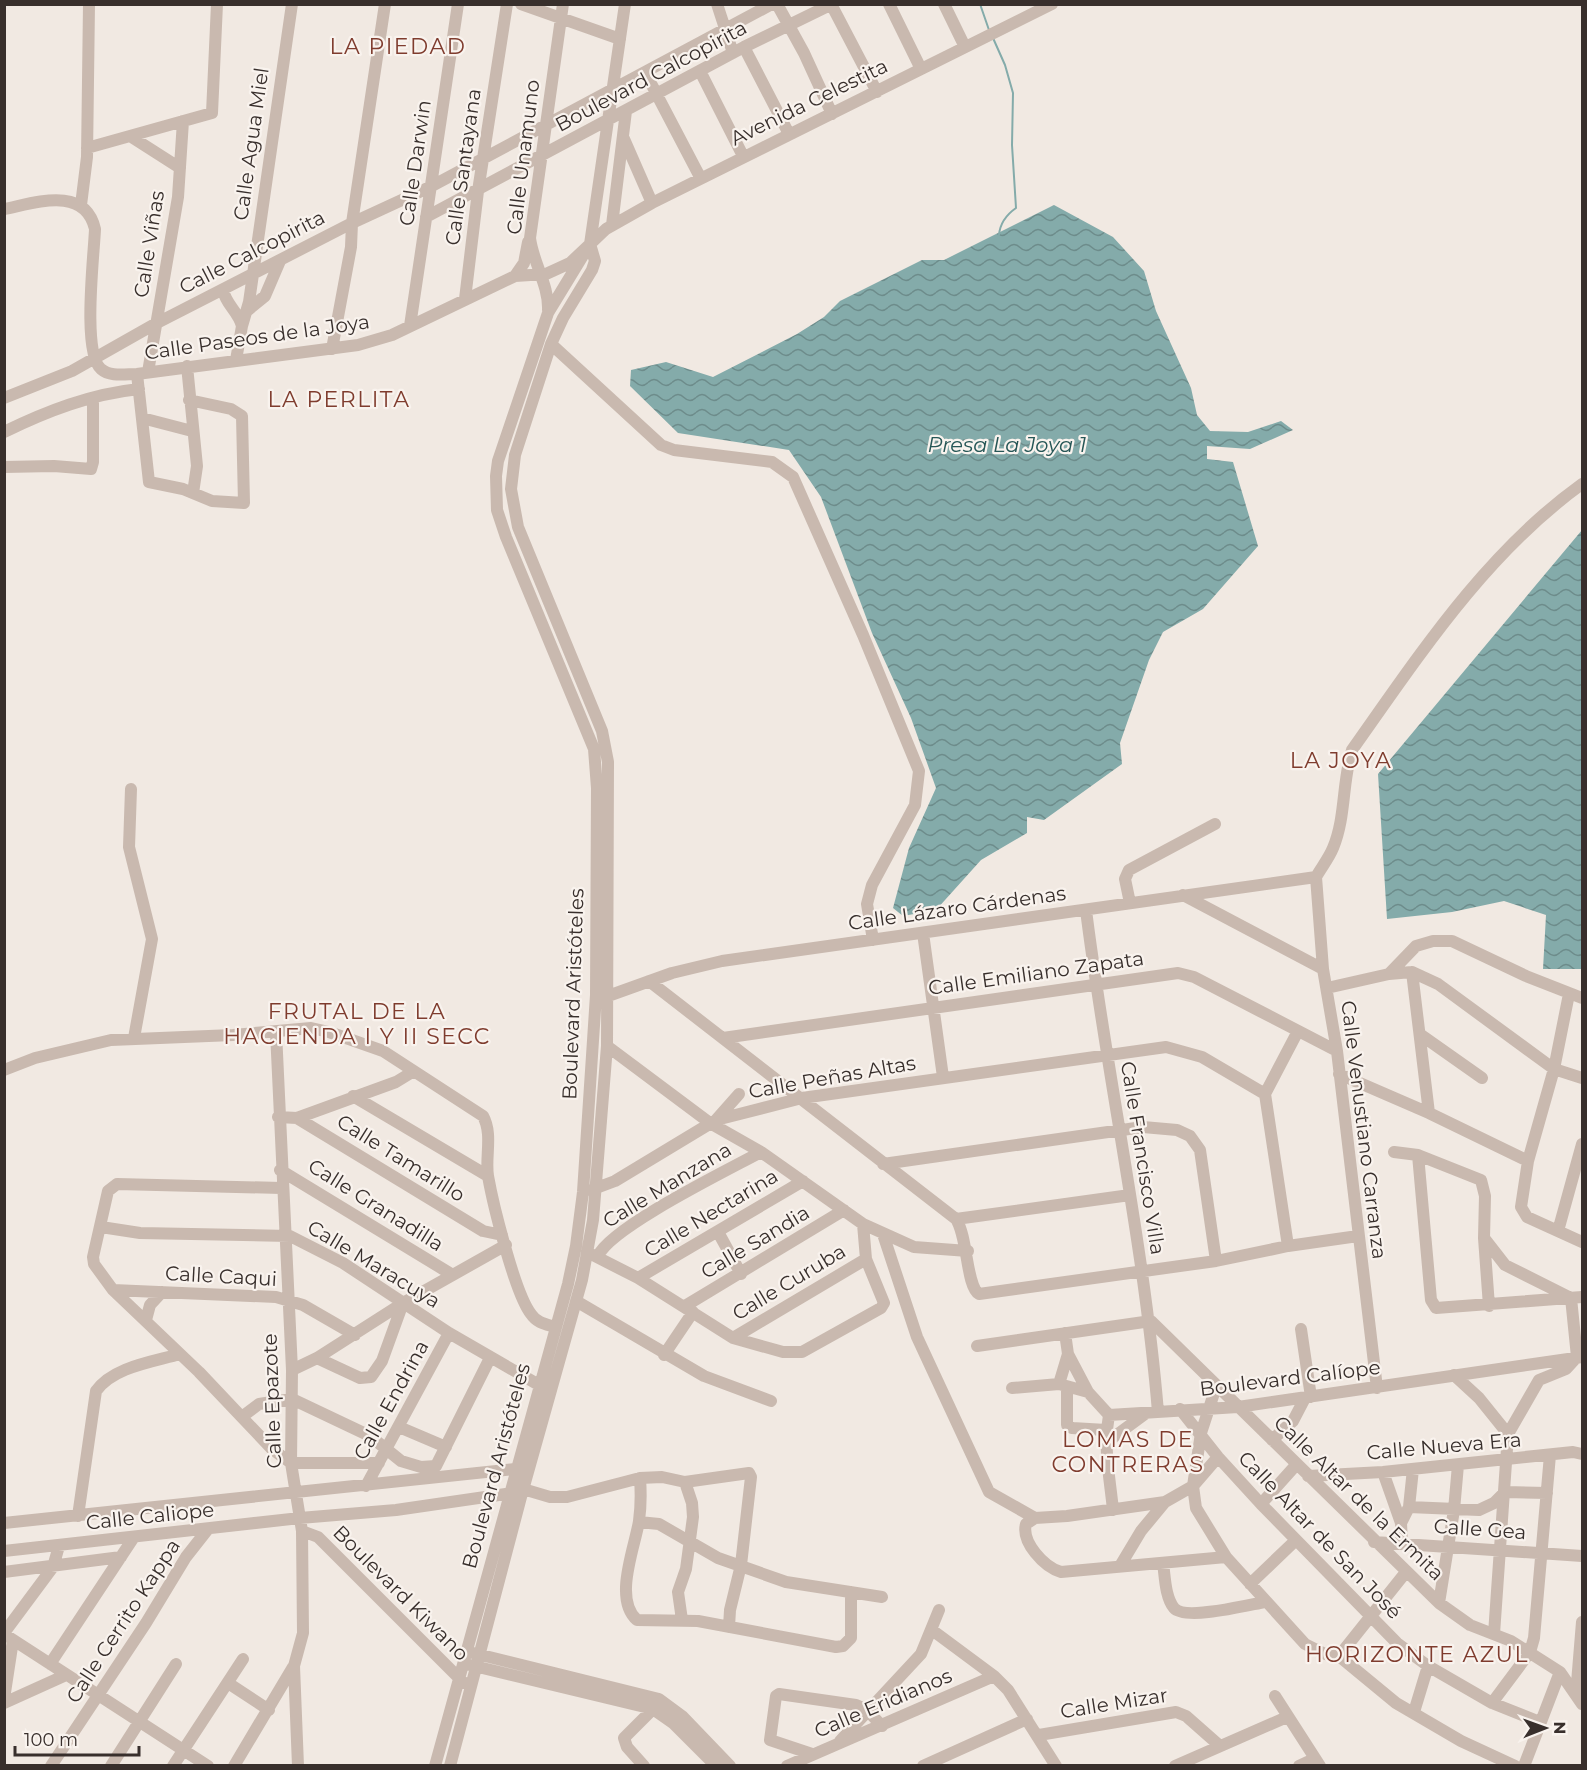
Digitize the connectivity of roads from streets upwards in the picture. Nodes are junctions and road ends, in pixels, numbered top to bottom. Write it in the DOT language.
graph roads {
  1 [pos="89,4"];
  2 [pos="217,4"];
  3 [pos="292,4"];
  4 [pos="385,4"];
  5 [pos="458,4"];
  6 [pos="507,4"];
  7 [pos="520,4"];
  8 [pos="625,4"];
  9 [pos="717,4"];
  10 [pos="772,4"];
  11 [pos="777,4"];
  12 [pos="889,4"];
  13 [pos="944,4"];
  14 [pos="1023,4"];
  15 [pos="1052,4"];
  16 [pos="831,5"];
  17 [pos="562,11"];
  18 [pos="1032,15"];
  19 [pos="790,27"];
  20 [pos="727,30"];
  21 [pos="620,39"];
  22 [pos="965,46"];
  23 [pos="738,50"];
  24 [pos="921,69"];
  25 [pos="700,71"];
  26 [pos="645,72"];
  27 [pos="612,90"];
  28 [pos="877,92"];
  29 [pos="657,95"];
  30 [pos="626,111"];
  31 [pos="832,114"];
  32 [pos="183,121"];
  33 [pos="608,121"];
  34 [pos="544,128"];
  35 [pos="789,134"];
  36 [pos="130,136"];
  37 [pos="624,138"];
  38 [pos="87,148"];
  39 [pos="540,156"];
  40 [pos="743,156"];
  41 [pos="483,158"];
  42 [pos="180,168"];
  43 [pos="700,177"];
  44 [pos="430,187"];
  45 [pos="478,191"];
  46 [pos="652,203"];
  47 [pos="81,205"];
  48 [pos="4,209"];
  49 [pos="426,217"];
  50 [pos="352,223"];
  51 [pos="612,225"];
  52 [pos="530,238"];
  53 [pos="590,244"];
  54 [pos="280,261"];
  55 [pos="540,275"];
  56 [pos="251,276"];
  57 [pos="515,276"];
  58 [pos="223,290"];
  59 [pos="465,299"];
  60 [pos="248,310"];
  61 [pos="548,313"];
  62 [pos="155,324"];
  63 [pos="242,326"];
  64 [pos="410,326"];
  65 [pos="552,344"];
  66 [pos="332,349"];
  67 [pos="94,357"];
  68 [pos="236,360"];
  69 [pos="187,366"];
  70 [pos="142,373"];
  71 [pos="139,389"];
  72 [pos="4,398"];
  73 [pos="93,398"];
  74 [pos="189,400"];
  75 [pos="142,418"];
  76 [pos="192,431"];
  77 [pos="4,432"];
  78 [pos="4,467"];
  79 [pos="1582,484"];
  80 [pos="193,493"];
  81 [pos="546,596"];
  82 [pos="532,601"];
  83 [pos="560,627"];
  84 [pos="547,633"];
  85 [pos="131,789"];
  86 [pos="1215,824"];
  87 [pos="1316,877"];
  88 [pos="1184,895"];
  89 [pos="1130,903"];
  90 [pos="1086,910"];
  91 [pos="923,933"];
  92 [pos="873,940"];
  93 [pos="1323,969"];
  94 [pos="1412,972"];
  95 [pos="1389,974"];
  96 [pos="649,981"];
  97 [pos="1095,984"];
  98 [pos="1327,988"];
  99 [pos="1569,993"];
  100 [pos="608,996"];
  101 [pos="1582,998"];
  102 [pos="933,1007"];
  103 [pos="1298,1031"];
  104 [pos="276,1032"];
  105 [pos="1422,1035"];
  106 [pos="134,1038"];
  107 [pos="723,1038"];
  108 [pos="607,1046"];
  109 [pos="1337,1051"];
  110 [pos="1106,1054"];
  111 [pos="1554,1069"];
  112 [pos="4,1070"];
  113 [pos="414,1071"];
  114 [pos="1339,1074"];
  115 [pos="943,1077"];
  116 [pos="1482,1078"];
  117 [pos="1582,1078"];
  118 [pos="739,1094"];
  119 [pos="1265,1094"];
  120 [pos="353,1096"];
  121 [pos="802,1098"];
  122 [pos="1430,1113"];
  123 [pos="278,1116"];
  124 [pos="297,1118"];
  125 [pos="713,1121"];
  126 [pos="1120,1130"];
  127 [pos="1582,1144"];
  128 [pos="761,1152"];
  129 [pos="1394,1152"];
  130 [pos="1418,1155"];
  131 [pos="1528,1161"];
  132 [pos="883,1164"];
  133 [pos="280,1170"];
  134 [pos="488,1176"];
  135 [pos="803,1180"];
  136 [pos="1578,1186"];
  137 [pos="281,1188"];
  138 [pos="597,1188"];
  139 [pos="584,1192"];
  140 [pos="1130,1195"];
  141 [pos="844,1210"];
  142 [pos="956,1219"];
  143 [pos="863,1224"];
  144 [pos="101,1227"];
  145 [pos="1558,1231"];
  146 [pos="718,1232"];
  147 [pos="883,1234"];
  148 [pos="283,1235"];
  149 [pos="1358,1236"];
  150 [pos="1484,1238"];
  151 [pos="504,1240"];
  152 [pos="1582,1242"];
  153 [pos="1288,1246"];
  154 [pos="968,1251"];
  155 [pos="593,1254"];
  156 [pos="866,1259"];
  157 [pos="1216,1261"];
  158 [pos="1143,1272"];
  159 [pos="451,1274"];
  160 [pos="741,1274"];
  161 [pos="638,1278"];
  162 [pos="113,1290"];
  163 [pos="162,1292"];
  164 [pos="1577,1298"];
  165 [pos="286,1299"];
  166 [pos="576,1301"];
  167 [pos="403,1303"];
  168 [pos="1489,1306"];
  169 [pos="689,1309"];
  170 [pos="146,1320"];
  171 [pos="1151,1321"];
  172 [pos="555,1327"];
  173 [pos="1301,1329"];
  174 [pos="449,1333"];
  175 [pos="1065,1333"];
  176 [pos="355,1335"];
  177 [pos="733,1338"];
  178 [pos="977,1346"];
  179 [pos="180,1354"];
  180 [pos="1068,1354"];
  181 [pos="664,1355"];
  182 [pos="1580,1357"];
  183 [pos="317,1358"];
  184 [pos="490,1358"];
  185 [pos="292,1370"];
  186 [pos="1454,1375"];
  187 [pos="539,1385"];
  188 [pos="1063,1386"];
  189 [pos="1216,1387"];
  190 [pos="1011,1388"];
  191 [pos="1377,1388"];
  192 [pos="1088,1392"];
  193 [pos="1308,1398"];
  194 [pos="292,1399"];
  195 [pos="771,1401"];
  196 [pos="1238,1407"];
  197 [pos="1180,1409"];
  198 [pos="1209,1409"];
  199 [pos="1152,1412"];
  200 [pos="1109,1415"];
  201 [pos="243,1416"];
  202 [pos="529,1425"];
  203 [pos="399,1427"];
  204 [pos="1201,1433"];
  205 [pos="1508,1434"];
  206 [pos="1107,1436"];
  207 [pos="1272,1440"];
  208 [pos="291,1441"];
  209 [pos="388,1448"];
  210 [pos="446,1448"];
  211 [pos="272,1449"];
  212 [pos="1582,1454"];
  213 [pos="1550,1455"];
  214 [pos="1218,1457"];
  215 [pos="1507,1460"];
  216 [pos="291,1463"];
  217 [pos="379,1463"];
  218 [pos="1296,1465"];
  219 [pos="1458,1465"];
  220 [pos="436,1468"];
  221 [pos="515,1469"];
  222 [pos="1413,1469"];
  223 [pos="500,1471"];
  224 [pos="1383,1472"];
  225 [pos="1308,1476"];
  226 [pos="640,1478"];
  227 [pos="685,1482"];
  228 [pos="366,1486"];
  229 [pos="1193,1486"];
  230 [pos="522,1489"];
  231 [pos="1505,1492"];
  232 [pos="297,1493"];
  233 [pos="1547,1493"];
  234 [pos="507,1495"];
  235 [pos="1166,1502"];
  236 [pos="1261,1504"];
  237 [pos="1409,1507"];
  238 [pos="1113,1510"];
  239 [pos="1454,1510"];
  240 [pos="78,1516"];
  241 [pos="1035,1518"];
  242 [pos="639,1522"];
  243 [pos="4,1523"];
  244 [pos="1401,1523"];
  245 [pos="301,1524"];
  246 [pos="208,1529"];
  247 [pos="134,1537"];
  248 [pos="1296,1540"];
  249 [pos="690,1541"];
  250 [pos="1374,1542"];
  251 [pos="1402,1543"];
  252 [pos="59,1546"];
  253 [pos="1449,1546"];
  254 [pos="4,1551"];
  255 [pos="1499,1551"];
  256 [pos="1542,1553"];
  257 [pos="1582,1556"];
  258 [pos="121,1557"];
  259 [pos="1226,1557"];
  260 [pos="1163,1563"];
  261 [pos="741,1565"];
  262 [pos="1120,1566"];
  263 [pos="53,1567"];
  264 [pos="4,1572"];
  265 [pos="1406,1572"];
  266 [pos="1250,1584"];
  267 [pos="851,1592"];
  268 [pos="882,1597"];
  269 [pos="1265,1602"];
  270 [pos="1439,1603"];
  271 [pos="939,1610"];
  272 [pos="1368,1616"];
  273 [pos="682,1620"];
  274 [pos="1582,1622"];
  275 [pos="729,1627"];
  276 [pos="932,1630"];
  277 [pos="1494,1634"];
  278 [pos="7,1635"];
  279 [pos="1530,1652"];
  280 [pos="1339,1656"];
  281 [pos="464,1657"];
  282 [pos="243,1659"];
  283 [pos="477,1660"];
  284 [pos="50,1664"];
  285 [pos="176,1664"];
  286 [pos="294,1666"];
  287 [pos="1428,1666"];
  288 [pos="1560,1672"];
  289 [pos="66,1675"];
  290 [pos="994,1676"];
  291 [pos="459,1678"];
  292 [pos="228,1683"];
  293 [pos="470,1688"];
  294 [pos="99,1695"];
  295 [pos="1275,1696"];
  296 [pos="1580,1699"];
  297 [pos="4,1701"];
  298 [pos="1492,1702"];
  299 [pos="653,1709"];
  300 [pos="269,1710"];
  301 [pos="867,1710"];
  302 [pos="1414,1712"];
  303 [pos="1287,1717"];
  304 [pos="677,1719"];
  305 [pos="1027,1719"];
  306 [pos="140,1721"];
  307 [pos="1540,1722"];
  308 [pos="882,1726"];
  309 [pos="1039,1735"];
  310 [pos="839,1743"];
  311 [pos="1220,1746"];
  312 [pos="184,1750"];
  313 [pos="812,1754"];
  314 [pos="1317,1762"];
  315 [pos="1054,1765"];
  316 [pos="51,1766"];
  317 [pos="111,1766"];
  318 [pos="173,1766"];
  319 [pos="208,1766"];
  320 [pos="234,1766"];
  321 [pos="298,1766"];
  322 [pos="435,1766"];
  323 [pos="450,1766"];
  324 [pos="644,1766"];
  325 [pos="716,1766"];
  326 [pos="729,1766"];
  327 [pos="788,1766"];
  328 [pos="923,1766"];
  329 [pos="1176,1766"];
  330 [pos="1299,1766"];
  331 [pos="1515,1766"];
  332 [pos="1524,1766"];
  1 -- 38 [label="street"];
  2 -- 32 [label="street"];
  3 -- 56 [label="street, Calle Agua Miel"];
  4 -- 50 [label="street"];
  5 -- 44 [label="street, Calle Darwin"];
  6 -- 41 [label="street, Calle Santayana"];
  7 -- 17 [label="street"];
  8 -- 21 [label="street, Boulevard Aristóteles"];
  9 -- 20 [label="street"];
  10 -- 20 [label="street, Boulevard Calcopirita"];
  11 -- 19 [label="street"];
  12 -- 24 [label="street"];
  13 -- 22 [label="street"];
  14 -- 18 [label="street"];
  15 -- 18 [label="street, Avenida Celestita"];
  16 -- 19 [label="street, Boulevard Calcopirita"];
  16 -- 28 [label="street"];
  17 -- 21 [label="street"];
  17 -- 34 [label="street, Calle Unamuno"];
  18 -- 22 [label="street, Avenida Celestita"];
  19 -- 23 [label="street, Boulevard Calcopirita"];
  19 -- 31 [label="street"];
  20 -- 23 [label="street"];
  20 -- 26 [label="street, Boulevard Calcopirita"];
  21 -- 27 [label="street, Boulevard Aristóteles"];
  22 -- 24 [label="street, Avenida Celestita"];
  23 -- 25 [label="street, Boulevard Calcopirita"];
  23 -- 35 [label="street"];
  24 -- 28 [label="street, Avenida Celestita"];
  25 -- 29 [label="street, Boulevard Calcopirita"];
  25 -- 40 [label="street"];
  26 -- 27 [label="street, Boulevard Calcopirita"];
  26 -- 29 [label="street"];
  27 -- 33 [label="street, Boulevard Aristóteles"];
  27 -- 34 [label="street, Boulevard Calcopirita"];
  28 -- 31 [label="street, Avenida Celestita"];
  29 -- 30 [label="street, Boulevard Calcopirita"];
  29 -- 43 [label="street"];
  30 -- 33 [label="street, Boulevard Calcopirita"];
  30 -- 37 [label="street"];
  31 -- 35 [label="street, Avenida Celestita"];
  32 -- 36 [label="street"];
  32 -- 42 [label="street, Calle Viñas"];
  33 -- 39 [label="street, Boulevard Calcopirita"];
  33 -- 53 [label="street, Boulevard Aristóteles"];
  34 -- 39 [label="street, Calle Unamuno"];
  34 -- 41 [label="street, Boulevard Calcopirita"];
  35 -- 40 [label="street, Avenida Celestita"];
  36 -- 38 [label="street"];
  36 -- 42 [label="street"];
  37 -- 46 [label="street"];
  37 -- 51 [label="street"];
  38 -- 47 [label="street"];
  39 -- 45 [label="street, Boulevard Calcopirita"];
  39 -- 52 [label="street, Calle Unamuno"];
  40 -- 43 [label="street, Avenida Celestita"];
  41 -- 44 [label="street, Boulevard Calcopirita"];
  41 -- 45 [label="street, Calle Santayana"];
  42 -- 62 [label="street, Calle Viñas"];
  43 -- 46 [label="street, Avenida Celestita"];
  44 -- 49 [label="street, Calle Darwin"];
  44 -- 50 [label="street, Calle Calcopirita"];
  45 -- 49 [label="street, Boulevard Calcopirita"];
  45 -- 59 [label="street, Calle Santayana"];
  46 -- 51 [label="street, Avenida Celestita"];
  47 -- 48 [label="street"];
  47 -- 67 [label="street"];
  49 -- 64 [label="street, Calle Darwin"];
  50 -- 54 [label="street, Calle Calcopirita"];
  50 -- 66 [label="street"];
  51 -- 53 [label="street, Avenida Celestita"];
  52 -- 55 [label="street, Calle Unamuno"];
  52 -- 57 [label="street"];
  53 -- 55 [label="street, Calle Paseos de la Joya"];
  53 -- 61 [label="street, Boulevard Aristóteles"];
  53 -- 65 [label="street, Boulevard Aristóteles"];
  54 -- 56 [label="street, Calle Calcopirita"];
  54 -- 60 [label="street"];
  55 -- 57 [label="street, Calle Paseos de la Joya"];
  55 -- 61 [label="street, Calle Unamuno"];
  56 -- 58 [label="street, Calle Calcopirita"];
  56 -- 60 [label="street, Calle Agua Miel"];
  57 -- 59 [label="street, Calle Paseos de la Joya"];
  58 -- 62 [label="street, Calle Calcopirita"];
  58 -- 63 [label="street"];
  59 -- 64 [label="street, Calle Paseos de la Joya"];
  60 -- 63 [label="street, Calle Agua Miel"];
  61 -- 82 [label="street, Boulevard Aristóteles"];
  62 -- 67 [label="street, Calle Calcopirita"];
  62 -- 70 [label="street, Calle Viñas"];
  63 -- 68 [label="street, Calle Agua Miel"];
  64 -- 66 [label="street, Calle Paseos de la Joya"];
  65 -- 81 [label="street, Boulevard Aristóteles"];
  65 -- 92 [label="street"];
  66 -- 68 [label="street, Calle Paseos de la Joya"];
  67 -- 70 [label="street, Calle Paseos de la Joya"];
  67 -- 72 [label="street, Calle Calcopirita"];
  68 -- 69 [label="street, Calle Paseos de la Joya"];
  69 -- 70 [label="street, Calle Paseos de la Joya"];
  69 -- 74 [label="street"];
  70 -- 71 [label="street, Calle Viñas"];
  71 -- 73 [label="street"];
  71 -- 75 [label="street, Calle Viñas"];
  73 -- 77 [label="street"];
  73 -- 78 [label="street"];
  74 -- 76 [label="street"];
  74 -- 80 [label="street"];
  75 -- 76 [label="street"];
  75 -- 80 [label="street, Calle Viñas"];
  76 -- 80 [label="street"];
  79 -- 87 [label="street"];
  81 -- 82 [label="street"];
  81 -- 83 [label="street, Boulevard Aristóteles"];
  82 -- 84 [label="street, Boulevard Aristóteles"];
  83 -- 84 [label="street"];
  83 -- 100 [label="street, Boulevard Aristóteles"];
  84 -- 139 [label="street, Boulevard Aristóteles"];
  85 -- 106 [label="street"];
  86 -- 89 [label="street"];
  87 -- 88 [label="street, Calle Lázaro Cárdenas"];
  87 -- 93 [label="street, Calle Venustiano Carranza"];
  88 -- 89 [label="street, Calle Lázaro Cárdenas"];
  88 -- 93 [label="street"];
  89 -- 90 [label="street, Calle Lázaro Cárdenas"];
  90 -- 91 [label="street, Calle Lázaro Cárdenas"];
  90 -- 97 [label="street, Calle Francisco Villa"];
  91 -- 92 [label="street, Calle Lázaro Cárdenas"];
  91 -- 102 [label="street"];
  92 -- 96 [label="street, Calle Lázaro Cárdenas"];
  93 -- 98 [label="street, Calle Venustiano Carranza"];
  94 -- 95 [label="street"];
  94 -- 105 [label="street"];
  94 -- 111 [label="street"];
  95 -- 98 [label="street"];
  95 -- 99 [label="street"];
  96 -- 100 [label="street, Calle Lázaro Cárdenas"];
  96 -- 107 [label="street"];
  97 -- 102 [label="street, Calle Emiliano Zapata"];
  97 -- 103 [label="street, Calle Emiliano Zapata"];
  97 -- 110 [label="street, Calle Francisco Villa"];
  98 -- 109 [label="street, Calle Venustiano Carranza"];
  99 -- 101 [label="street"];
  99 -- 111 [label="street"];
  100 -- 108 [label="street, Boulevard Aristóteles"];
  102 -- 107 [label="street, Calle Emiliano Zapata"];
  102 -- 115 [label="street"];
  103 -- 109 [label="street, Calle Emiliano Zapata"];
  103 -- 119 [label="street"];
  104 -- 106 [label="street"];
  104 -- 113 [label="street"];
  104 -- 123 [label="street, Calle Epazote"];
  105 -- 116 [label="street"];
  105 -- 122 [label="street"];
  106 -- 112 [label="street"];
  107 -- 121 [label="street"];
  108 -- 125 [label="street"];
  108 -- 138 [label="street, Boulevard Aristóteles"];
  109 -- 114 [label="street, Calle Venustiano Carranza"];
  110 -- 115 [label="street, Calle Peñas Altas"];
  110 -- 119 [label="street, Calle Peñas Altas"];
  110 -- 126 [label="street, Calle Francisco Villa"];
  111 -- 117 [label="street"];
  111 -- 131 [label="street"];
  113 -- 120 [label="street"];
  113 -- 134 [label="street"];
  114 -- 122 [label="street"];
  114 -- 149 [label="street, Calle Venustiano Carranza"];
  115 -- 121 [label="street, Calle Peñas Altas"];
  118 -- 125 [label="street"];
  119 -- 153 [label="street"];
  120 -- 124 [label="street"];
  120 -- 134 [label="street"];
  121 -- 125 [label="street, Calle Peñas Altas"];
  121 -- 132 [label="street"];
  122 -- 131 [label="street"];
  123 -- 124 [label="street, Calle Tamarillo"];
  123 -- 133 [label="street, Calle Epazote"];
  124 -- 151 [label="street, Calle Tamarillo"];
  125 -- 128 [label="street"];
  125 -- 138 [label="street, Calle Peñas Altas"];
  126 -- 132 [label="street"];
  126 -- 140 [label="street, Calle Francisco Villa"];
  126 -- 157 [label="street"];
  127 -- 136 [label="street"];
  128 -- 135 [label="street"];
  128 -- 155 [label="street, Calle Manzana"];
  129 -- 130 [label="street"];
  130 -- 150 [label="street"];
  130 -- 168 [label="street"];
  131 -- 145 [label="street"];
  132 -- 142 [label="street"];
  133 -- 137 [label="street, Calle Epazote"];
  133 -- 159 [label="street, Calle Granadilla"];
  134 -- 151 [label="street"];
  135 -- 141 [label="street"];
  135 -- 146 [label="street, Calle Nectarina"];
  136 -- 145 [label="street"];
  137 -- 144 [label="street"];
  137 -- 148 [label="street, Calle Epazote"];
  138 -- 139 [label="street, Calle Peñas Altas"];
  138 -- 155 [label="street, Boulevard Aristóteles"];
  139 -- 172 [label="street, Boulevard Aristóteles"];
  140 -- 142 [label="street"];
  140 -- 158 [label="street, Calle Francisco Villa"];
  141 -- 143 [label="street"];
  141 -- 160 [label="street, Calle Sandia"];
  142 -- 154 [label="street"];
  143 -- 147 [label="street"];
  143 -- 156 [label="street"];
  144 -- 148 [label="street, Calle Maracuya"];
  144 -- 162 [label="street"];
  145 -- 152 [label="street"];
  146 -- 160 [label="street"];
  146 -- 161 [label="street, Calle Nectarina"];
  147 -- 154 [label="street"];
  147 -- 241 [label="street"];
  148 -- 165 [label="street, Calle Epazote"];
  148 -- 167 [label="street, Calle Maracuya"];
  149 -- 153 [label="street"];
  149 -- 191 [label="street, Calle Venustiano Carranza"];
  150 -- 164 [label="street"];
  150 -- 168 [label="street"];
  151 -- 159 [label="street"];
  151 -- 172 [label="street"];
  153 -- 157 [label="street"];
  154 -- 158 [label="street"];
  155 -- 161 [label="street"];
  155 -- 166 [label="street, Boulevard Aristóteles"];
  156 -- 177 [label="street, Calle Curuba"];
  156 -- 177 [label="street"];
  157 -- 158 [label="street"];
  158 -- 171 [label="street, Calle Francisco Villa"];
  159 -- 167 [label="street"];
  160 -- 169 [label="street, Calle Sandia"];
  161 -- 169 [label="street"];
  162 -- 163 [label="street, Calle Caqui"];
  162 -- 170 [label="street"];
  163 -- 165 [label="street, Calle Caqui"];
  163 -- 170 [label="street"];
  164 -- 168 [label="street"];
  164 -- 182 [label="street"];
  165 -- 176 [label="street, Calle Caqui"];
  165 -- 185 [label="street, Calle Epazote"];
  166 -- 181 [label="street"];
  166 -- 230 [label="street, Boulevard Aristóteles"];
  167 -- 174 [label="street, Calle Maracuya"];
  167 -- 176 [label="street"];
  167 -- 183 [label="street"];
  169 -- 177 [label="street"];
  169 -- 181 [label="street"];
  170 -- 179 [label="street"];
  171 -- 175 [label="street"];
  171 -- 189 [label="street, Calle Altar de la Ermita"];
  171 -- 199 [label="street, Calle Francisco Villa"];
  172 -- 187 [label="street, Boulevard Aristóteles"];
  173 -- 193 [label="street"];
  174 -- 184 [label="street, Calle Maracuya"];
  174 -- 203 [label="street, Calle Endrina"];
  175 -- 178 [label="street"];
  175 -- 180 [label="street"];
  176 -- 183 [label="street"];
  179 -- 201 [label="street"];
  179 -- 240 [label="street"];
  180 -- 188 [label="street"];
  180 -- 192 [label="street"];
  181 -- 195 [label="street"];
  182 -- 186 [label="street, Boulevard Calíope"];
  182 -- 205 [label="street"];
  183 -- 185 [label="street"];
  184 -- 187 [label="street, Calle Maracuya"];
  184 -- 210 [label="street"];
  185 -- 194 [label="street, Calle Epazote"];
  186 -- 191 [label="street, Boulevard Calíope"];
  186 -- 205 [label="street"];
  187 -- 202 [label="street, Boulevard Aristóteles"];
  188 -- 190 [label="street"];
  188 -- 192 [label="street"];
  188 -- 206 [label="street"];
  189 -- 196 [label="street, Calle Altar de la Ermita"];
  189 -- 198 [label="street"];
  191 -- 193 [label="street, Boulevard Calíope"];
  192 -- 200 [label="street"];
  193 -- 196 [label="street, Boulevard Calíope"];
  193 -- 207 [label="street"];
  194 -- 201 [label="street"];
  194 -- 208 [label="street, Calle Epazote"];
  194 -- 209 [label="street"];
  196 -- 198 [label="street, Boulevard Calíope"];
  196 -- 207 [label="street, Calle Altar de la Ermita"];
  197 -- 198 [label="street, Boulevard Calíope"];
  197 -- 199 [label="street, Boulevard Calíope"];
  197 -- 204 [label="street, Calle Altar de San José"];
  198 -- 204 [label="street"];
  199 -- 200 [label="street, Boulevard Calíope"];
  199 -- 206 [label="street"];
  200 -- 206 [label="street"];
  201 -- 211 [label="street"];
  202 -- 221 [label="street, Boulevard Aristóteles"];
  202 -- 223 [label="street"];
  203 -- 209 [label="street, Calle Endrina"];
  203 -- 210 [label="street"];
  204 -- 214 [label="street, Calle Altar de San José"];
  204 -- 229 [label="street"];
  205 -- 215 [label="street"];
  206 -- 238 [label="street"];
  207 -- 218 [label="street, Calle Altar de la Ermita"];
  208 -- 211 [label="street"];
  208 -- 216 [label="street, Calle Epazote"];
  209 -- 217 [label="street, Calle Endrina"];
  209 -- 220 [label="street"];
  210 -- 220 [label="street"];
  211 -- 216 [label="street"];
  212 -- 213 [label="street, Calle Nueva Era"];
  213 -- 215 [label="street, Calle Nueva Era"];
  213 -- 233 [label="street"];
  214 -- 229 [label="street"];
  214 -- 236 [label="street, Calle Altar de San José"];
  215 -- 219 [label="street, Calle Nueva Era"];
  215 -- 231 [label="street"];
  216 -- 217 [label="street"];
  216 -- 232 [label="street, Calle Epazote"];
  217 -- 228 [label="street, Calle Endrina"];
  218 -- 225 [label="street, Calle Altar de la Ermita"];
  218 -- 236 [label="street"];
  219 -- 222 [label="street, Calle Nueva Era"];
  219 -- 239 [label="street"];
  220 -- 223 [label="street"];
  220 -- 228 [label="street"];
  221 -- 223 [label="street"];
  221 -- 230 [label="street"];
  221 -- 234 [label="street, Boulevard Aristóteles"];
  222 -- 224 [label="street, Calle Nueva Era"];
  222 -- 237 [label="street"];
  224 -- 225 [label="street, Calle Nueva Era"];
  224 -- 244 [label="street"];
  225 -- 250 [label="street, Calle Altar de la Ermita"];
  226 -- 227 [label="street"];
  226 -- 230 [label="street"];
  226 -- 242 [label="street"];
  227 -- 249 [label="street"];
  227 -- 261 [label="street"];
  228 -- 232 [label="street"];
  229 -- 235 [label="street"];
  229 -- 259 [label="street"];
  230 -- 234 [label="street"];
  230 -- 283 [label="street, Boulevard Aristóteles"];
  231 -- 233 [label="street"];
  231 -- 239 [label="street"];
  231 -- 255 [label="street"];
  232 -- 240 [label="street, Calle Caliope"];
  232 -- 245 [label="street, Calle Epazote"];
  233 -- 256 [label="street"];
  234 -- 245 [label="street"];
  234 -- 281 [label="street, Boulevard Aristóteles"];
  235 -- 238 [label="street"];
  235 -- 262 [label="street"];
  236 -- 248 [label="street, Calle Altar de San José"];
  237 -- 239 [label="street"];
  237 -- 244 [label="street"];
  238 -- 241 [label="street"];
  239 -- 253 [label="street"];
  240 -- 243 [label="street, Calle Caliope"];
  241 -- 262 [label="street"];
  242 -- 249 [label="street"];
  242 -- 273 [label="street"];
  244 -- 251 [label="street"];
  245 -- 246 [label="street, Calle Caliope"];
  245 -- 286 [label="street, Calle Epazote"];
  245 -- 291 [label="street, Boulevard Kiwano"];
  246 -- 247 [label="street, Calle Caliope"];
  246 -- 294 [label="street, Calle Cerrito Kappa"];
  247 -- 252 [label="street, Calle Caliope"];
  247 -- 258 [label="street"];
  248 -- 266 [label="street"];
  248 -- 272 [label="street, Calle Altar de San José"];
  249 -- 261 [label="street"];
  249 -- 273 [label="street"];
  250 -- 251 [label="street, Calle Gea"];
  250 -- 265 [label="street, Calle Altar de la Ermita"];
  251 -- 253 [label="street, Calle Gea"];
  252 -- 254 [label="street, Calle Caliope"];
  252 -- 263 [label="street"];
  253 -- 255 [label="street, Calle Gea"];
  253 -- 270 [label="street"];
  255 -- 256 [label="street, Calle Gea"];
  255 -- 277 [label="street"];
  256 -- 257 [label="street, Calle Gea"];
  256 -- 279 [label="street"];
  258 -- 263 [label="street"];
  258 -- 284 [label="street"];
  259 -- 260 [label="street"];
  259 -- 266 [label="street"];
  260 -- 262 [label="street"];
  260 -- 269 [label="street"];
  261 -- 267 [label="street"];
  261 -- 275 [label="street"];
  263 -- 264 [label="street"];
  263 -- 278 [label="street"];
  265 -- 270 [label="street, Calle Altar de la Ermita"];
  265 -- 272 [label="street"];
  266 -- 269 [label="street"];
  267 -- 268 [label="street"];
  267 -- 275 [label="street"];
  269 -- 280 [label="street"];
  270 -- 277 [label="street, Calle Altar de la Ermita"];
  271 -- 276 [label="street"];
  272 -- 280 [label="street"];
  272 -- 287 [label="street, Calle Altar de San José"];
  273 -- 275 [label="street"];
  274 -- 296 [label="street"];
  276 -- 290 [label="street"];
  276 -- 301 [label="street"];
  277 -- 279 [label="street, Calle Altar de la Ermita"];
  278 -- 284 [label="street"];
  278 -- 297 [label="street"];
  279 -- 288 [label="street, Calle Altar de la Ermita"];
  279 -- 298 [label="street"];
  280 -- 302 [label="street"];
  281 -- 283 [label="street"];
  281 -- 291 [label="street, Boulevard Aristóteles"];
  282 -- 292 [label="street"];
  283 -- 293 [label="street, Boulevard Aristóteles"];
  283 -- 299 [label="street"];
  283 -- 304 [label="street"];
  284 -- 289 [label="street"];
  285 -- 306 [label="street"];
  286 -- 300 [label="street"];
  286 -- 321 [label="street, Calle Epazote"];
  287 -- 298 [label="street, Calle Altar de San José"];
  287 -- 302 [label="street"];
  288 -- 296 [label="street"];
  288 -- 307 [label="street"];
  289 -- 294 [label="street"];
  289 -- 297 [label="street"];
  290 -- 305 [label="street"];
  290 -- 308 [label="street, Calle Eridianos"];
  291 -- 293 [label="street, Boulevard Kiwano"];
  291 -- 322 [label="street, Boulevard Aristóteles"];
  292 -- 300 [label="street"];
  292 -- 312 [label="street"];
  293 -- 323 [label="street, Boulevard Aristóteles"];
  294 -- 306 [label="street"];
  294 -- 316 [label="street, Calle Cerrito Kappa"];
  295 -- 303 [label="street"];
  298 -- 307 [label="street, Calle Altar de San José"];
  299 -- 304 [label="street"];
  299 -- 324 [label="street"];
  300 -- 320 [label="street"];
  301 -- 308 [label="street"];
  301 -- 310 [label="street"];
  301 -- 313 [label="street"];
  302 -- 331 [label="street"];
  303 -- 311 [label="street"];
  303 -- 314 [label="street"];
  304 -- 325 [label="street"];
  304 -- 326 [label="street"];
  305 -- 309 [label="street"];
  305 -- 328 [label="street"];
  306 -- 312 [label="street"];
  306 -- 317 [label="street"];
  307 -- 332 [label="street"];
  308 -- 310 [label="street, Calle Eridianos"];
  309 -- 311 [label="street, Calle Mizar"];
  309 -- 315 [label="street"];
  310 -- 313 [label="street, Calle Eridianos"];
  311 -- 329 [label="street"];
  312 -- 318 [label="street"];
  312 -- 319 [label="street"];
  313 -- 327 [label="street, Calle Eridianos"];
  314 -- 330 [label="street"];
}
